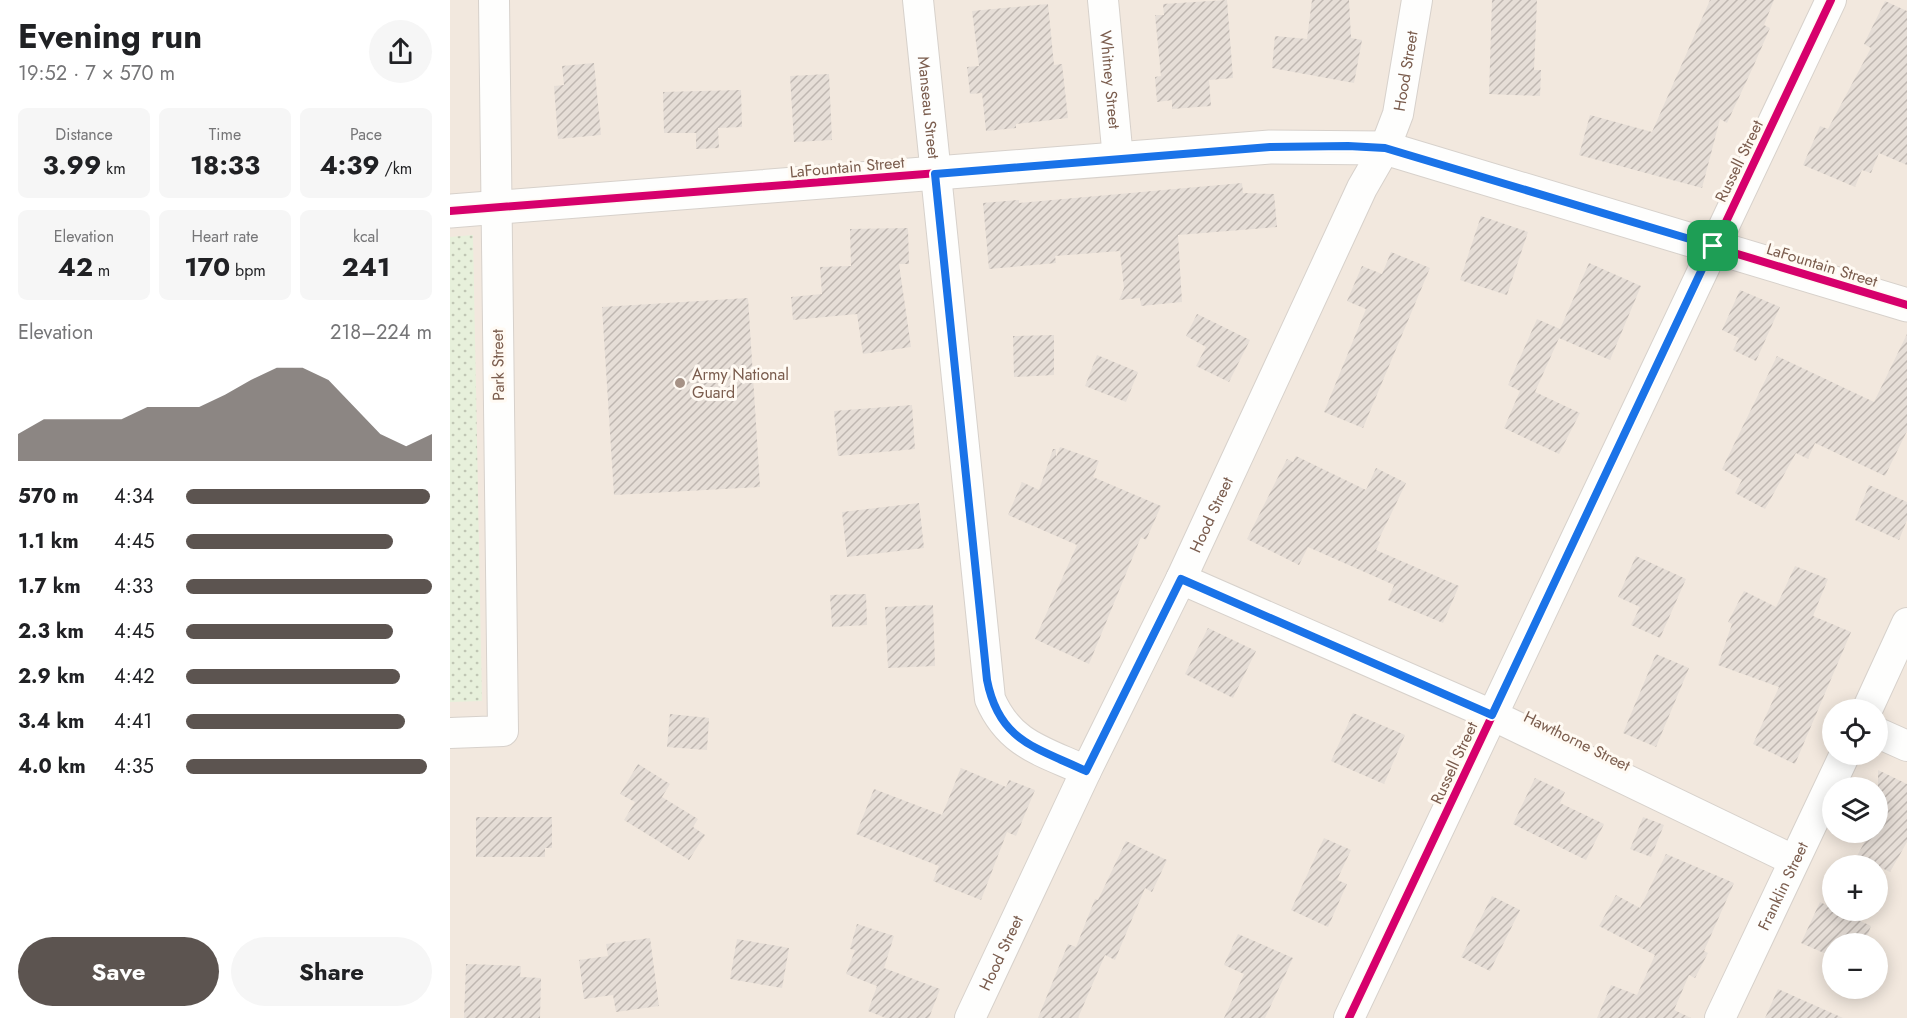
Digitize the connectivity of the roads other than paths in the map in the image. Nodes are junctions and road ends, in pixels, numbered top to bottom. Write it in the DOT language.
graph roads {
  1 [pos="494,0"];
  2 [pos="918,0"];
  3 [pos="1103,0"];
  4 [pos="1417,0"];
  5 [pos="1831,0"];
  6 [pos="1385,148"];
  7 [pos="1118,159"];
  8 [pos="935,174"];
  9 [pos="495,208"];
  10 [pos="450,212"];
  11 [pos="1713,246"];
  12 [pos="1907,306"];
  13 [pos="1181,579"];
  14 [pos="1907,623"];
  15 [pos="1872,699"];
  16 [pos="1492,715"];
  17 [pos="450,733"];
  18 [pos="1888,737"];
  19 [pos="1907,746"];
  20 [pos="1840,765"];
  21 [pos="1086,771"];
  22 [pos="1793,860"];
  23 [pos="970,1018"];
  24 [pos="1349,1018"];
  25 [pos="1720,1018"];
  1 -- 9 [label="street, Park Street"];
  2 -- 8 [label="street, Manseau Street"];
  3 -- 7 [label="street, Whitney Street"];
  4 -- 6 [label="street, Hood Street"];
  5 -- 11 [label="street, Russell Street"];
  6 -- 7 [label="street, LaFountain Street"];
  6 -- 11 [label="street, LaFountain Street"];
  6 -- 13 [label="street, Hood Street"];
  7 -- 8 [label="street, LaFountain Street"];
  8 -- 9 [label="street, LaFountain Street"];
  8 -- 21 [label="street, Manseau Street"];
  9 -- 10 [label="street, LaFountain Street"];
  9 -- 17 [label="street, Park Street"];
  11 -- 12 [label="street, LaFountain Street"];
  11 -- 16 [label="street, Russell Street"];
  13 -- 16 [label="street, Hawthorne Street"];
  13 -- 21 [label="street, Hood Street"];
  14 -- 15 [label="street"];
  16 -- 22 [label="street, Hawthorne Street"];
  16 -- 24 [label="street, Russell Street"];
  18 -- 19 [label="street"];
  20 -- 22 [label="street, Franklin Street"];
  21 -- 23 [label="street, Hood Street"];
  22 -- 25 [label="street, Franklin Street"];
}
